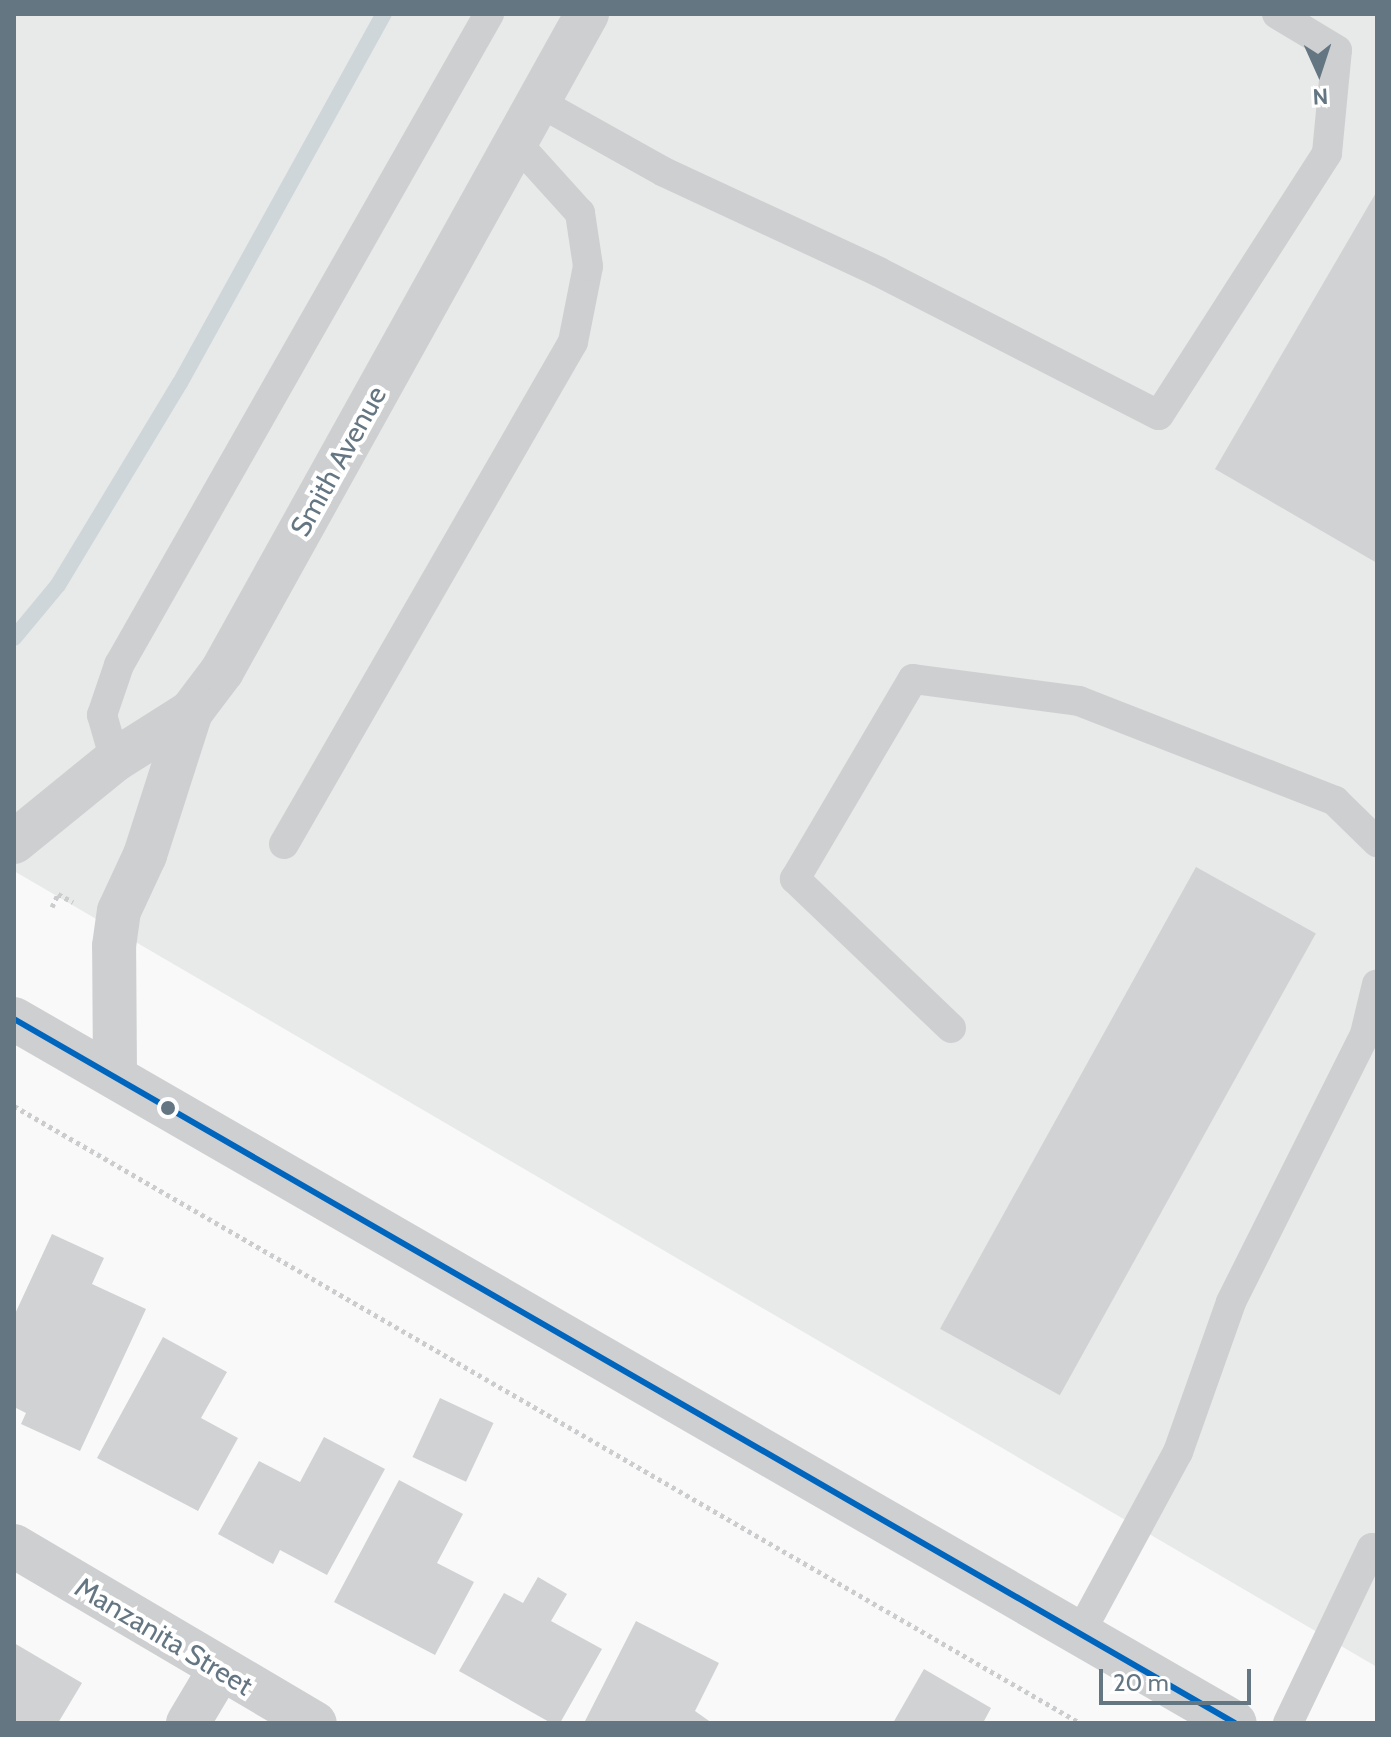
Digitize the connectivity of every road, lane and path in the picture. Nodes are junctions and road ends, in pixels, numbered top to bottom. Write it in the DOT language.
graph roads {
  1 [pos="489,14"];
  2 [pos="587,14"];
  3 [pos="1277,14"];
  4 [pos="537,101"];
  5 [pos="514,140"];
  6 [pos="191,712"];
  7 [pos="115,760"];
  8 [pos="14,842"];
  9 [pos="1377,842"];
  10 [pos="284,844"];
  11 [pos="76,903"];
  12 [pos="52,907"];
  13 [pos="1377,984"];
  14 [pos="14,1019"];
  15 [pos="951,1028"];
  16 [pos="115,1074"];
  17 [pos="14,1106"];
  18 [pos="14,1546"];
  19 [pos="1375,1546"];
  20 [pos="1080,1633"];
  21 [pos="219,1671"];
  22 [pos="188,1723"];
  23 [pos="315,1723"];
  24 [pos="1080,1723"];
  25 [pos="1235,1723"];
  26 [pos="1288,1723"];
  1 -- 7 [label="lane"];
  2 -- 4 [label="street, Smith Avenue"];
  3 -- 4 [label="lane"];
  4 -- 5 [label="street, Smith Avenue"];
  5 -- 6 [label="street, Smith Avenue"];
  5 -- 10 [label="lane"];
  6 -- 7 [label="street, Smith Avenue"];
  6 -- 16 [label="street"];
  7 -- 8 [label="street, Smith Avenue"];
  9 -- 15 [label="lane"];
  11 -- 12 [label="path"];
  13 -- 20 [label="lane"];
  14 -- 16 [label="street"];
  16 -- 20 [label="street"];
  17 -- 24 [label="path"];
  18 -- 21 [label="street, Manzanita Street"];
  19 -- 26 [label="lane"];
  20 -- 25 [label="street"];
  21 -- 22 [label="street"];
  21 -- 23 [label="street, Manzanita Street"];
}
